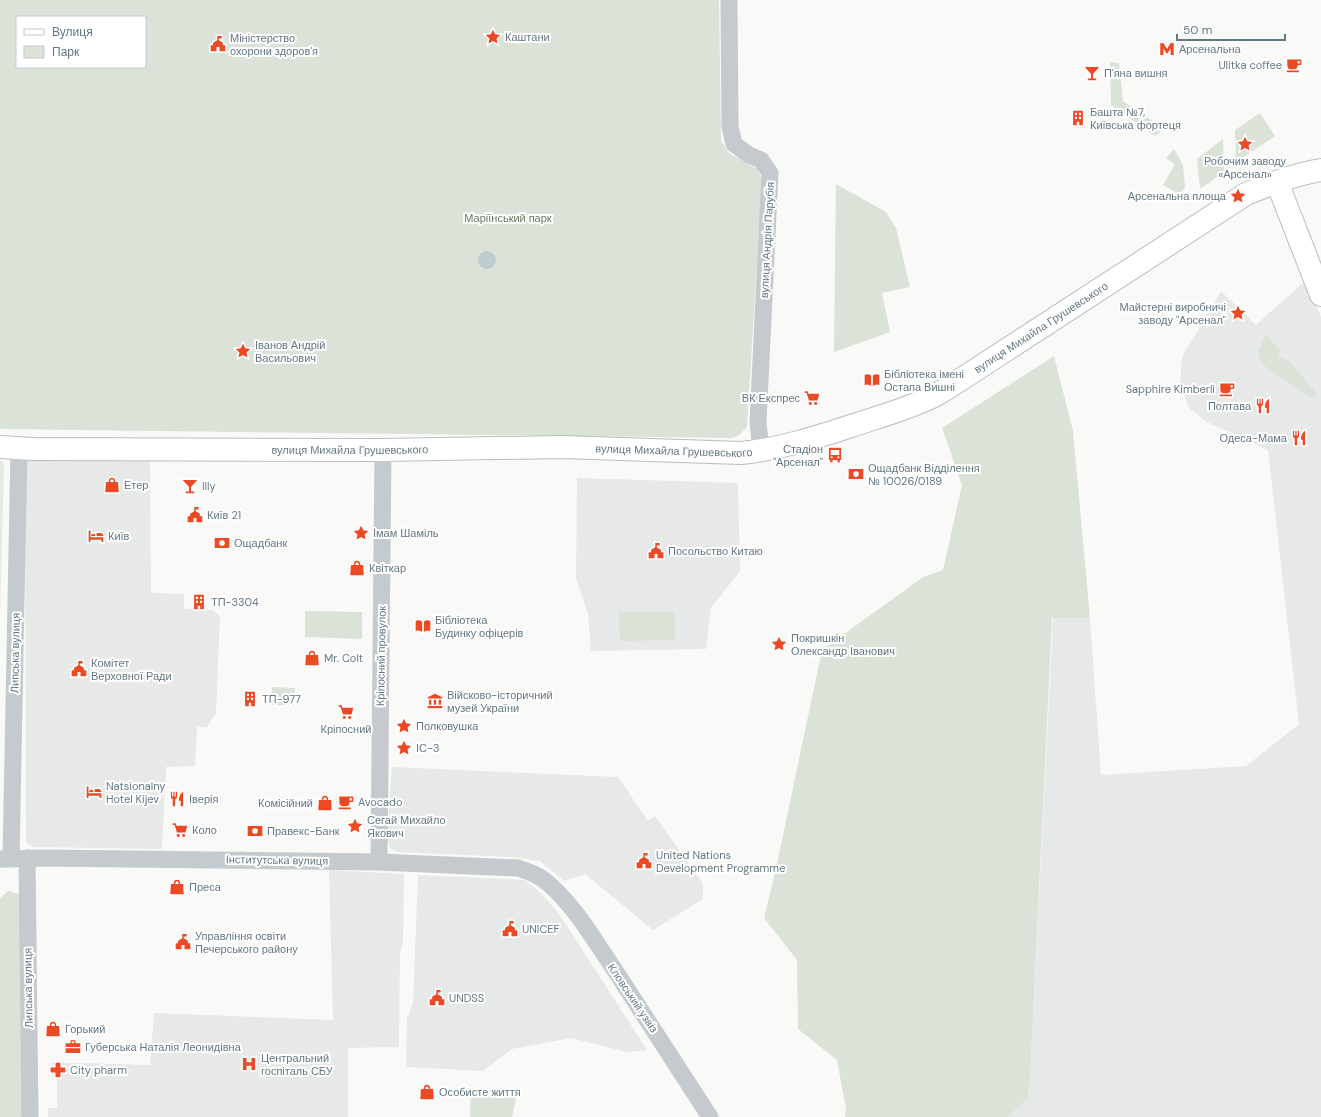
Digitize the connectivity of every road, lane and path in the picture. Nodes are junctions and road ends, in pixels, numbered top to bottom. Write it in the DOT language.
graph roads {
  1 [pos="729,0"];
  2 [pos="1321,170"];
  3 [pos="1277,182"];
  4 [pos="1321,295"];
  5 [pos="9,448"];
  6 [pos="383,450"];
  7 [pos="761,451"];
  8 [pos="13,859"];
  9 [pos="379,862"];
  10 [pos="549,884"];
  11 [pos="30,1117"];
  12 [pos="710,1117"];
  1 -- 7 [label="street, вулиця Андрія Парубія"];
  2 -- 3 [label="main road, вулиця Михайла Грушевського"];
  3 -- 4 [label="main road"];
  3 -- 7 [label="main road, вулиця Михайла Грушевського"];
  5 -- 6 [label="main road, вулиця Михайла Грушевського"];
  5 -- 8 [label="street, Липська вулиця"];
  6 -- 7 [label="main road, вулиця Михайла Грушевського"];
  6 -- 9 [label="street, Кріпосний провулок"];
  8 -- 9 [label="street, Інститутська вулиця"];
  8 -- 11 [label="street, Липська вулиця"];
  9 -- 10 [label="street, Інститутська вулиця"];
  10 -- 12 [label="street, Кловський узвіз"];
}
